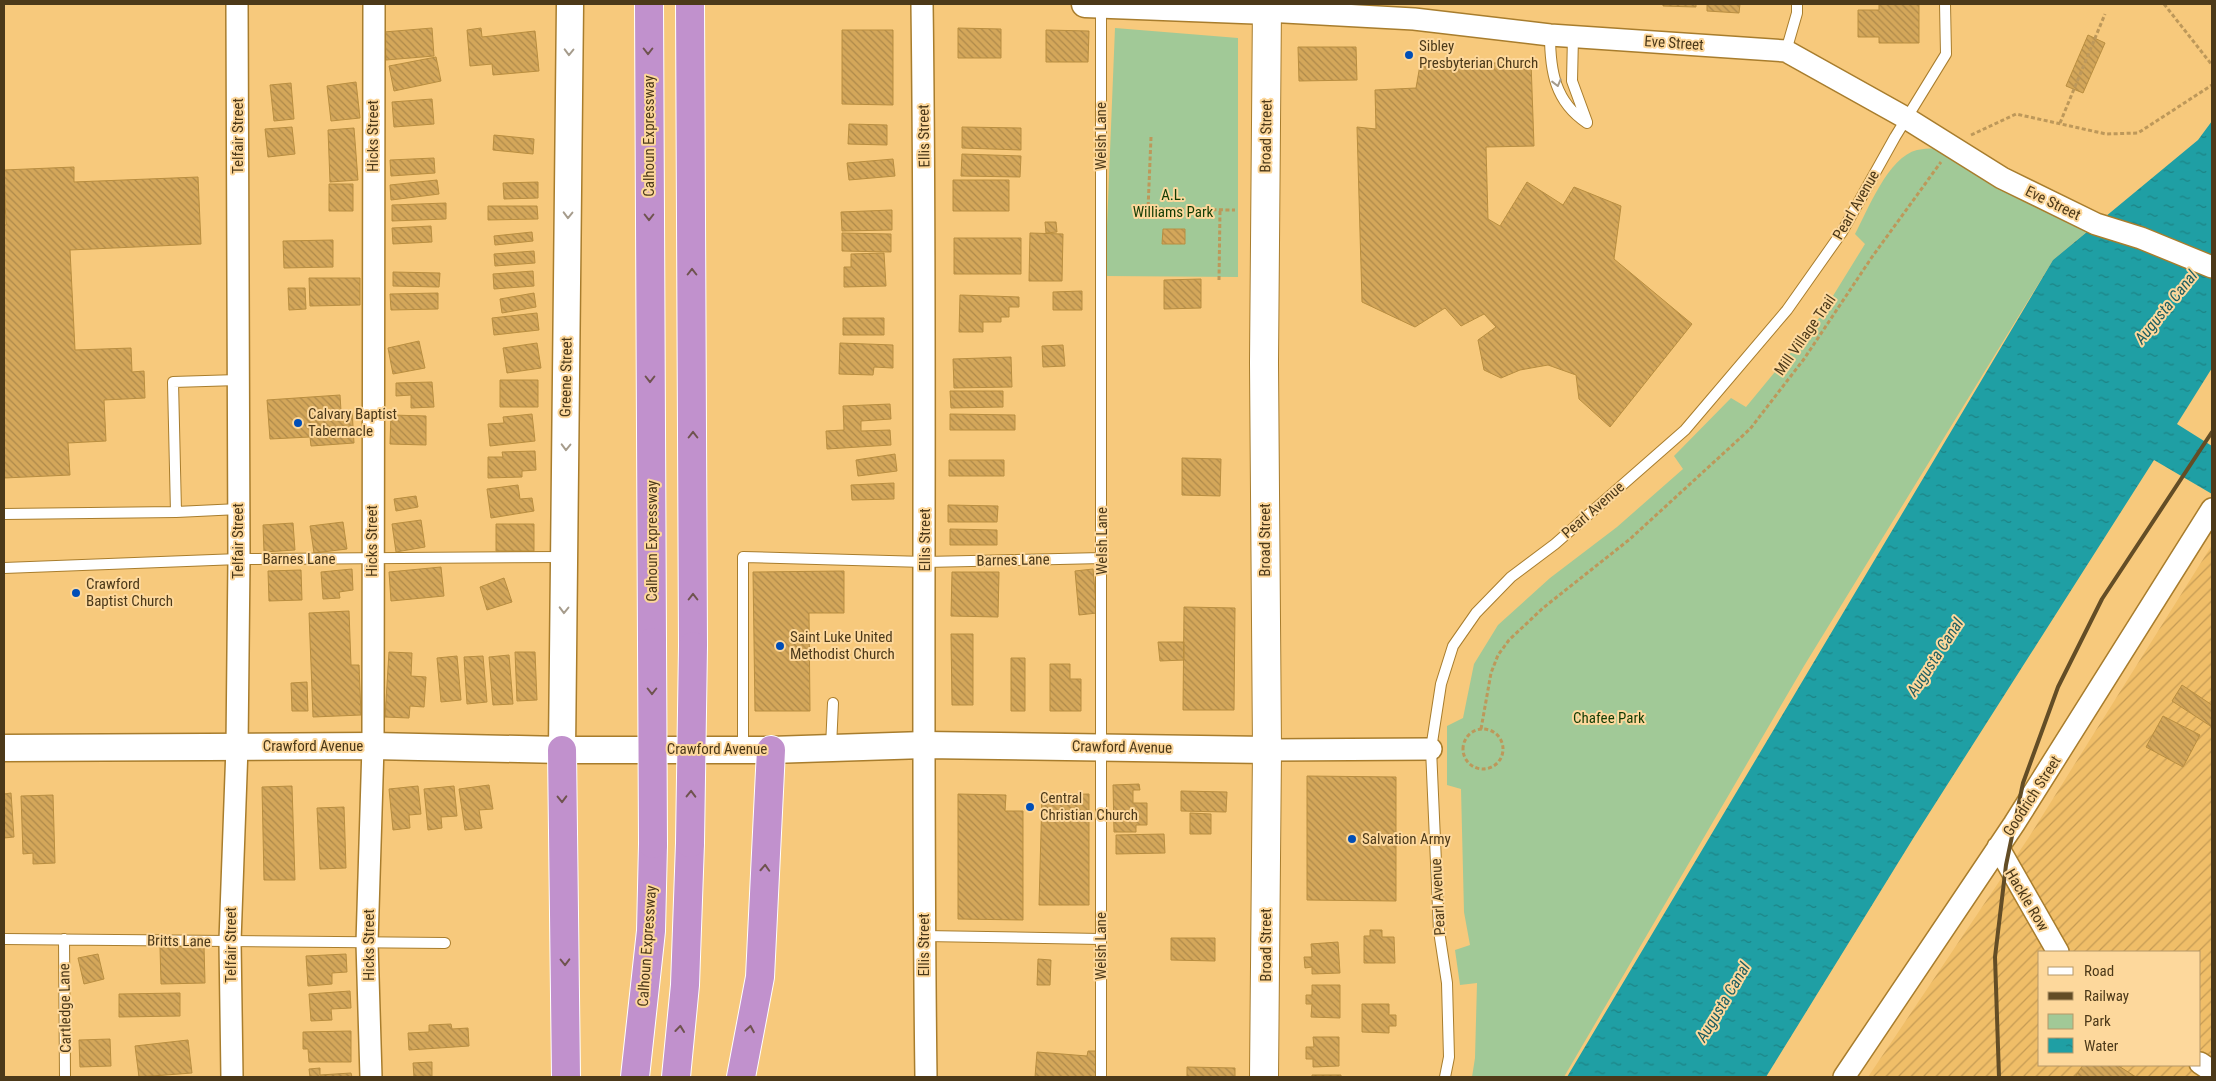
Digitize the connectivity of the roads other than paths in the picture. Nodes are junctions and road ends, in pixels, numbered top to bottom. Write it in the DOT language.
graph roads {
  1 [pos="237,4"];
  2 [pos="374,4"];
  3 [pos="570,4"];
  4 [pos="649,4"];
  5 [pos="690,4"];
  6 [pos="922,4"];
  7 [pos="1797,4"];
  8 [pos="1945,4"];
  9 [pos="1093,5"];
  10 [pos="1268,7"];
  11 [pos="1550,35"];
  12 [pos="1573,36"];
  13 [pos="1786,51"];
  14 [pos="1906,118"];
  15 [pos="2212,267"];
  16 [pos="238,380"];
  17 [pos="239,509"];
  18 [pos="2212,509"];
  19 [pos="176,512"];
  20 [pos="4,514"];
  21 [pos="565,557"];
  22 [pos="1102,558"];
  23 [pos="239,559"];
  24 [pos="372,559"];
  25 [pos="925,562"];
  26 [pos="4,568"];
  27 [pos="833,703"];
  28 [pos="924,745"];
  29 [pos="373,746"];
  30 [pos="237,747"];
  31 [pos="1102,747"];
  32 [pos="4,748"];
  33 [pos="743,748"];
  34 [pos="831,748"];
  35 [pos="1431,749"];
  36 [pos="562,750"];
  37 [pos="772,750"];
  38 [pos="1267,750"];
  39 [pos="1998,847"];
  40 [pos="924,936"];
  41 [pos="1101,938"];
  42 [pos="4,939"];
  43 [pos="64,940"];
  44 [pos="230,941"];
  45 [pos="368,943"];
  46 [pos="445,944"];
  47 [pos="2057,951"];
  48 [pos="2201,1064"];
  49 [pos="2212,1071"];
  50 [pos="65,1077"];
  51 [pos="232,1077"];
  52 [pos="371,1077"];
  53 [pos="566,1077"];
  54 [pos="635,1077"];
  55 [pos="676,1077"];
  56 [pos="741,1077"];
  57 [pos="926,1077"];
  58 [pos="1101,1077"];
  59 [pos="1264,1077"];
  60 [pos="1445,1077"];
  61 [pos="1844,1077"];
  1 -- 16 [label="street, Telfair Street"];
  2 -- 24 [label="street, Hicks Street"];
  3 -- 21 [label="street, Greene Street, one-way"];
  4 -- 54 [label="highway, Calhoun Expressway, one-way, bridge"];
  55 -- 5 [label="highway, one-way, bridge"];
  6 -- 25 [label="street, Ellis Street"];
  7 -- 13 [label="lane"];
  8 -- 14 [label="lane, Pearl Avenue"];
  9 -- 10 [label="street, Eve Street"];
  9 -- 22 [label="lane, Welsh Lane"];
  10 -- 11 [label="street, Eve Street"];
  10 -- 38 [label="main road, Broad Street"];
  11 -- 12 [label="street, Eve Street"];
  11 -- 12 [label="lane, one-way"];
  12 -- 13 [label="street, Eve Street"];
  13 -- 14 [label="street, Eve Street"];
  14 -- 15 [label="street, Eve Street"];
  14 -- 35 [label="lane, Pearl Avenue"];
  16 -- 17 [label="street, Telfair Street"];
  16 -- 19 [label="lane"];
  17 -- 19 [label="lane"];
  17 -- 23 [label="street, Telfair Street"];
  18 -- 39 [label="street, Goodrich Street"];
  19 -- 20 [label="lane"];
  21 -- 24 [label="lane, Barnes Lane"];
  21 -- 36 [label="street, Greene Street, one-way"];
  22 -- 25 [label="lane, Barnes Lane"];
  22 -- 31 [label="lane, Welsh Lane"];
  23 -- 24 [label="lane, Barnes Lane"];
  23 -- 26 [label="lane, Barnes Lane"];
  23 -- 30 [label="street, Telfair Street"];
  24 -- 29 [label="street, Hicks Street"];
  25 -- 28 [label="street, Ellis Street"];
  25 -- 33 [label="lane, Barnes Lane"];
  27 -- 34 [label="lane"];
  28 -- 31 [label="street, Crawford Avenue"];
  28 -- 34 [label="street, Crawford Avenue"];
  28 -- 40 [label="street, Ellis Street"];
  29 -- 30 [label="street, Crawford Avenue"];
  29 -- 36 [label="street, Crawford Avenue"];
  29 -- 45 [label="street, Hicks Street"];
  30 -- 32 [label="street, Crawford Avenue"];
  30 -- 44 [label="street, Telfair Street"];
  31 -- 38 [label="street, Crawford Avenue"];
  31 -- 41 [label="lane, Welsh Lane"];
  33 -- 36 [label="street, Crawford Avenue"];
  33 -- 37 [label="street, Crawford Avenue"];
  34 -- 37 [label="street, Crawford Avenue"];
  35 -- 38 [label="street, Crawford Avenue"];
  35 -- 60 [label="lane, Pearl Avenue"];
  36 -- 53 [label="highway, one-way"];
  56 -- 37 [label="highway, one-way"];
  38 -- 59 [label="main road, Broad Street"];
  39 -- 47 [label="street, Hackle Row"];
  39 -- 61 [label="street, Goodrich Street"];
  40 -- 41 [label="lane"];
  40 -- 57 [label="street, Ellis Street"];
  41 -- 58 [label="lane, Welsh Lane"];
  42 -- 43 [label="lane, Britts Lane"];
  43 -- 44 [label="lane, Britts Lane"];
  43 -- 50 [label="lane, Cartledge Lane"];
  44 -- 45 [label="lane, Britts Lane"];
  44 -- 51 [label="street, Telfair Street"];
  45 -- 46 [label="lane, Britts Lane"];
  45 -- 52 [label="street, Hicks Street"];
  48 -- 49 [label="street"];
}
